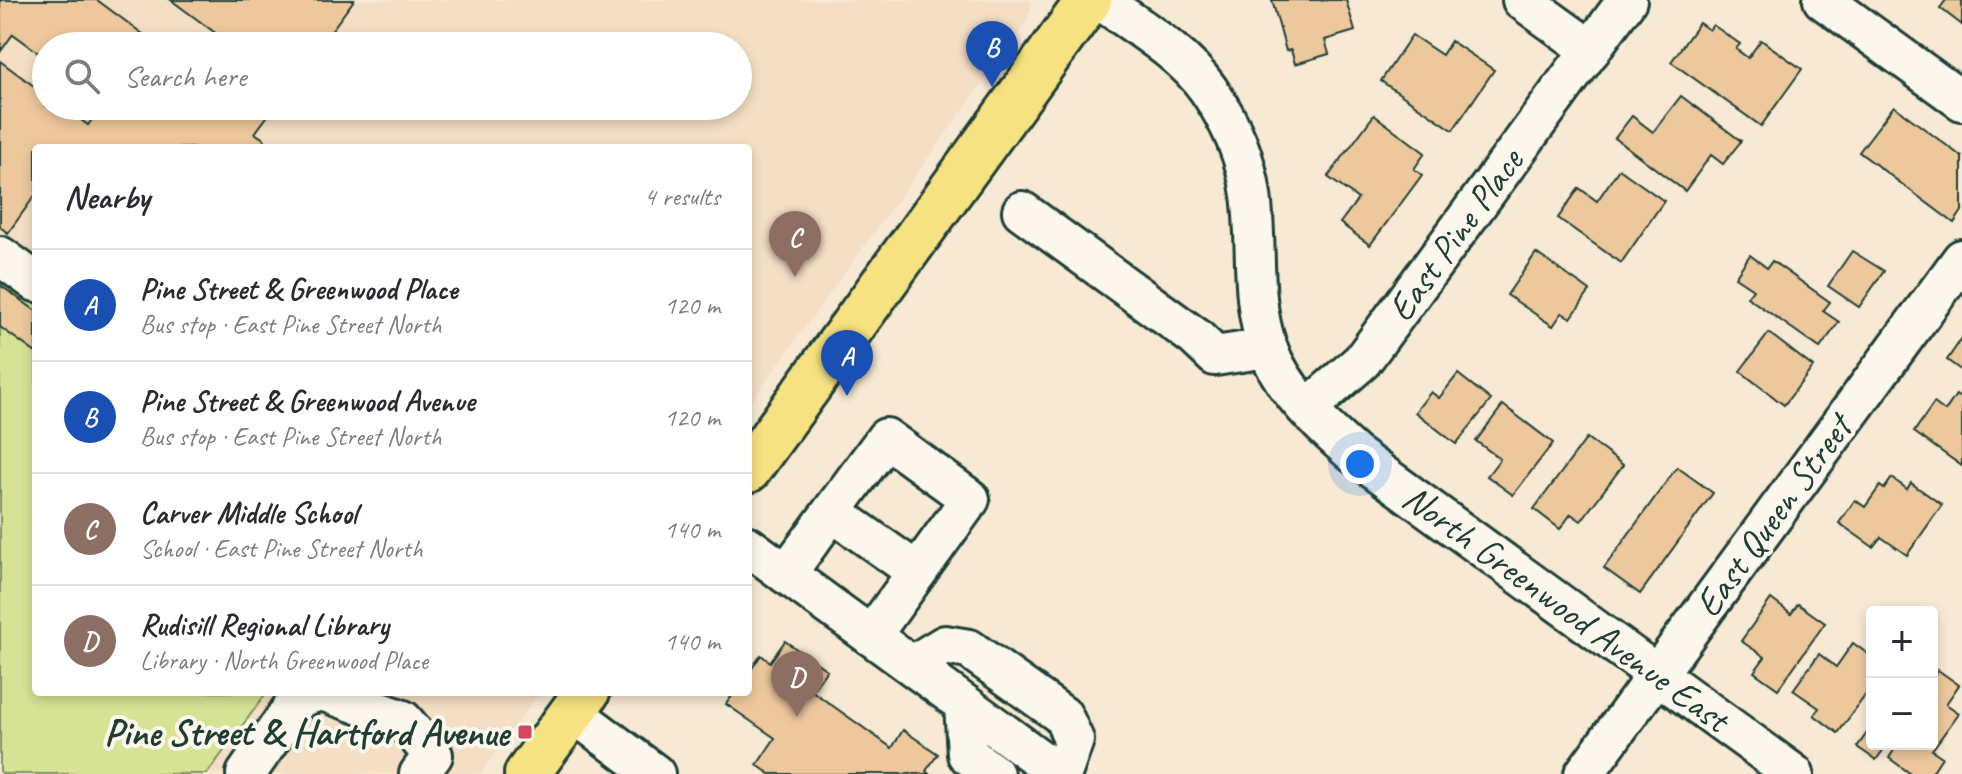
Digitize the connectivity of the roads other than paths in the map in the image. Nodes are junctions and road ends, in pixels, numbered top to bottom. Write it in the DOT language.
graph roads {
  1 [pos="1089,0"];
  2 [pos="1100,0"];
  3 [pos="1522,0"];
  4 [pos="1627,0"];
  5 [pos="1823,0"];
  6 [pos="1591,50"];
  7 [pos="1962,101"];
  8 [pos="1022,211"];
  9 [pos="0,256"];
  10 [pos="1962,259"];
  11 [pos="32,279"];
  12 [pos="1264,334"];
  13 [pos="1307,409"];
  14 [pos="752,464"];
  15 [pos="832,512"];
  16 [pos="752,549"];
  17 [pos="917,572"];
  18 [pos="786,574"];
  19 [pos="871,636"];
  20 [pos="912,665"];
  21 [pos="1656,674"];
  22 [pos="305,696"];
  23 [pos="350,696"];
  24 [pos="579,702"];
  25 [pos="964,704"];
  26 [pos="413,706"];
  27 [pos="246,774"];
  28 [pos="419,774"];
  29 [pos="527,774"];
  30 [pos="655,774"];
  31 [pos="994,774"];
  32 [pos="1061,774"];
  33 [pos="1584,774"];
  34 [pos="1794,774"];
  1 -- 14 [label="main road"];
  2 -- 12 [label="street, North Greenwood Avenue East"];
  3 -- 6 [label="street"];
  4 -- 6 [label="street, East Pine Place"];
  5 -- 7 [label="street"];
  6 -- 13 [label="street, East Pine Place"];
  8 -- 12 [label="street"];
  9 -- 11 [label="street"];
  10 -- 21 [label="street, East Queen Street"];
  12 -- 13 [label="street, North Greenwood Avenue East"];
  13 -- 21 [label="street, North Greenwood Avenue East"];
  15 -- 17 [label="street"];
  15 -- 17 [label="street"];
  15 -- 18 [label="street"];
  16 -- 18 [label="street"];
  17 -- 19 [label="street"];
  18 -- 19 [label="street"];
  19 -- 20 [label="street"];
  20 -- 25 [label="street"];
  20 -- 32 [label="street"];
  21 -- 33 [label="street, East Queen Street"];
  21 -- 34 [label="street, North Greenwood Avenue East"];
  22 -- 27 [label="street"];
  23 -- 26 [label="street"];
  24 -- 29 [label="main road"];
  24 -- 30 [label="street"];
  25 -- 31 [label="street"];
  25 -- 32 [label="street"];
  26 -- 28 [label="street"];
}
